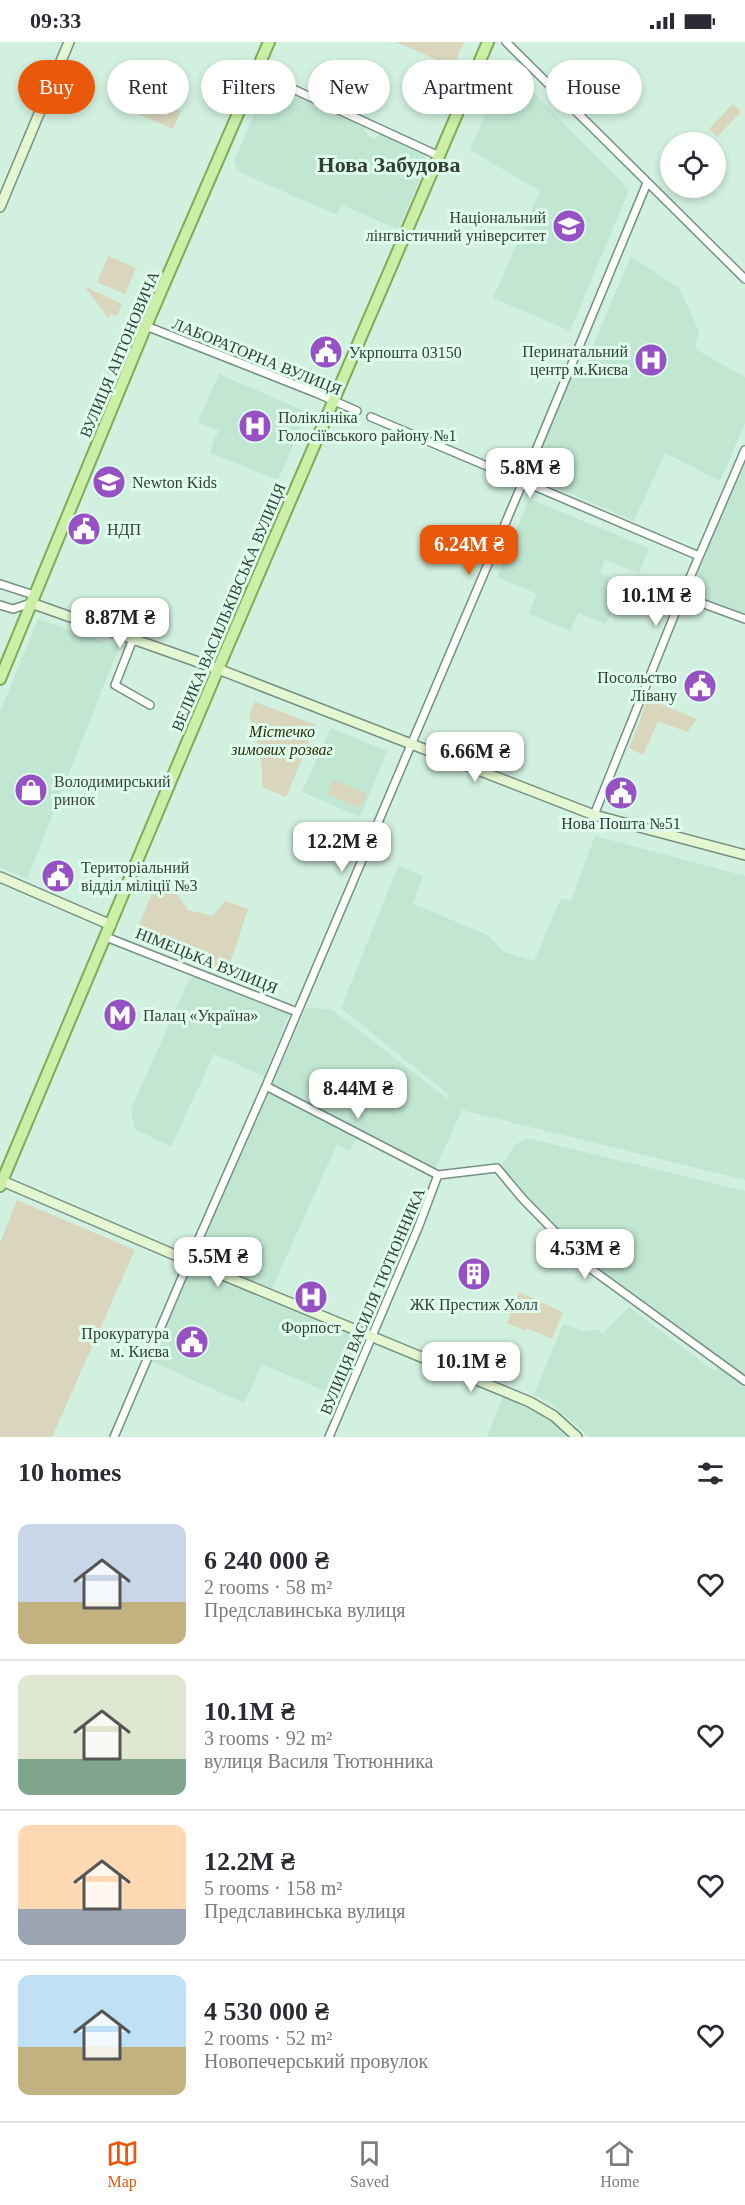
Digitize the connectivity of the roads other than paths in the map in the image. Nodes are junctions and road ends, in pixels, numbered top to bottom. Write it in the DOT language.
graph roads {
  1 [pos="69,42"];
  2 [pos="269,42"];
  3 [pos="488,42"];
  4 [pos="506,42"];
  5 [pos="261,60"];
  6 [pos="296,90"];
  7 [pos="238,114"];
  8 [pos="438,156"];
  9 [pos="647,183"];
  10 [pos="0,207"];
  11 [pos="745,279"];
  12 [pos="146,326"];
  13 [pos="333,400"];
  14 [pos="357,411"];
  15 [pos="371,417"];
  16 [pos="745,450"];
  17 [pos="522,482"];
  18 [pos="699,556"];
  19 [pos="0,584"];
  20 [pos="682,597"];
  21 [pos="33,599"];
  22 [pos="0,605"];
  23 [pos="745,619"];
  24 [pos="133,639"];
  25 [pos="218,669"];
  26 [pos="0,678"];
  27 [pos="150,705"];
  28 [pos="411,744"];
  29 [pos="594,815"];
  30 [pos="745,855"];
  31 [pos="0,877"];
  32 [pos="111,925"];
  33 [pos="106,937"];
  34 [pos="297,1012"];
  35 [pos="267,1086"];
  36 [pos="438,1175"];
  37 [pos="1,1182"];
  38 [pos="189,1261"];
  39 [pos="373,1337"];
  40 [pos="745,1381"];
  41 [pos="114,1437"];
  42 [pos="329,1437"];
  43 [pos="577,1437"];
  1 -- 10 [label="main road"];
  2 -- 5 [label="main road, ВУЛИЦЯ АНТОНОВИЧА"];
  3 -- 8 [label="main road, ВЕЛИКА ВАСИЛЬКІВСЬКА ВУЛИЦЯ"];
  4 -- 9 [label="street"];
  6 -- 8 [label="street"];
  7 -- 12 [label="main road, ВУЛИЦЯ АНТОНОВИЧА"];
  8 -- 13 [label="main road, ВЕЛИКА ВАСИЛЬКІВСЬКА ВУЛИЦЯ"];
  9 -- 11 [label="street"];
  9 -- 17 [label="street"];
  12 -- 13 [label="street, ЛАБОРАТОРНА ВУЛИЦЯ"];
  12 -- 21 [label="main road, ВУЛИЦЯ АНТОНОВИЧА"];
  13 -- 14 [label="street, ЛАБОРАТОРНА ВУЛИЦЯ"];
  13 -- 25 [label="main road, ВЕЛИКА ВАСИЛЬКІВСЬКА ВУЛИЦЯ"];
  15 -- 17 [label="street"];
  16 -- 18 [label="street"];
  17 -- 18 [label="street"];
  17 -- 28 [label="street"];
  18 -- 20 [label="street"];
  19 -- 21 [label="street"];
  20 -- 23 [label="street"];
  20 -- 29 [label="street"];
  21 -- 22 [label="street"];
  21 -- 24 [label="main road"];
  21 -- 26 [label="main road, ВУЛИЦЯ АНТОНОВИЧА"];
  24 -- 25 [label="main road"];
  24 -- 27 [label="street"];
  25 -- 28 [label="main road"];
  25 -- 32 [label="main road, ВЕЛИКА ВАСИЛЬКІВСЬКА ВУЛИЦЯ"];
  28 -- 29 [label="main road"];
  28 -- 34 [label="street"];
  29 -- 30 [label="main road"];
  31 -- 32 [label="main road"];
  32 -- 33 [label="main road, ВЕЛИКА ВАСИЛЬКІВСЬКА ВУЛИЦЯ"];
  33 -- 34 [label="street, НІМЕЦЬКА ВУЛИЦЯ"];
  33 -- 37 [label="main road, ВЕЛИКА ВАСИЛЬКІВСЬКА ВУЛИЦЯ"];
  34 -- 35 [label="street"];
  35 -- 36 [label="street"];
  35 -- 38 [label="street"];
  36 -- 39 [label="street, ВУЛИЦЯ ВАСИЛЯ ТЮТЮННИКА"];
  36 -- 40 [label="street"];
  37 -- 38 [label="main road"];
  38 -- 39 [label="main road"];
  38 -- 41 [label="street"];
  39 -- 42 [label="street, ВУЛИЦЯ ВАСИЛЯ ТЮТЮННИКА"];
  39 -- 43 [label="main road"];
}
